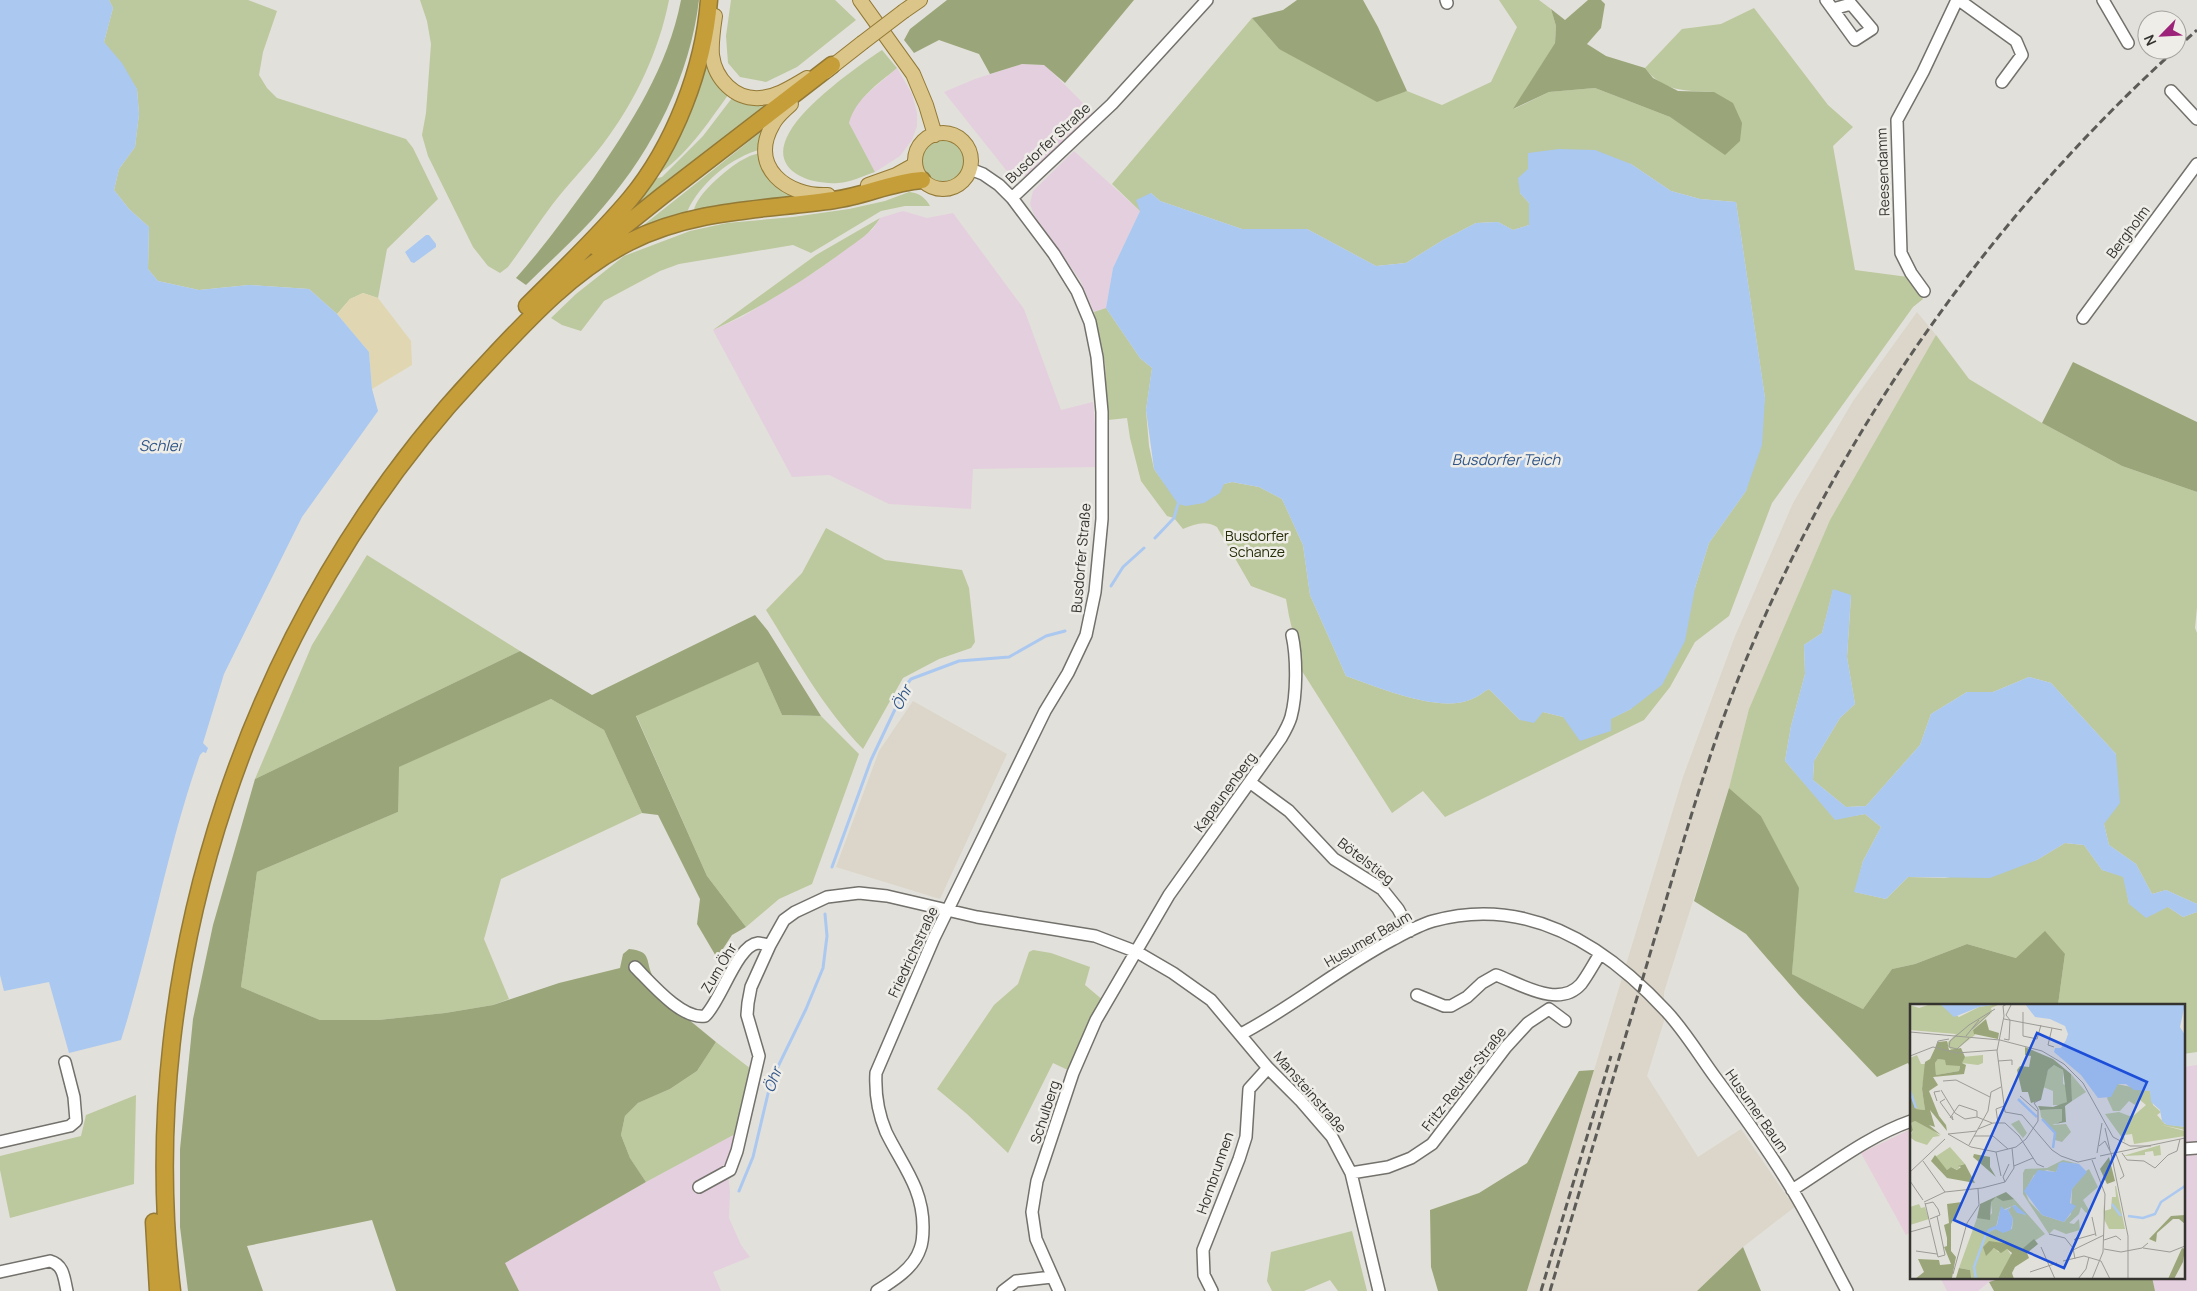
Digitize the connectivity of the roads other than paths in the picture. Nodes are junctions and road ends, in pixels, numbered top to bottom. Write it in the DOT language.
graph roads {
  1 [pos="709,0"];
  2 [pos="716,0"];
  3 [pos="860,0"];
  4 [pos="920,0"];
  5 [pos="1206,0"];
  6 [pos="1958,0"];
  7 [pos="2103,0"];
  8 [pos="2128,43"];
  9 [pos="832,65"];
  10 [pos="2002,82"];
  11 [pos="2171,91"];
  12 [pos="2197,119"];
  13 [pos="935,135"];
  14 [pos="915,160"];
  15 [pos="2197,164"];
  16 [pos="970,169"];
  17 [pos="922,180"];
  18 [pos="1012,198"];
  19 [pos="565,278"];
  20 [pos="1924,291"];
  21 [pos="2083,318"];
  22 [pos="1090,622"];
  23 [pos="1292,635"];
  24 [pos="1251,783"];
  25 [pos="949,910"];
  26 [pos="1410,931"];
  27 [pos="770,945"];
  28 [pos="1137,952"];
  29 [pos="1600,954"];
  30 [pos="635,968"];
  31 [pos="1417,995"];
  32 [pos="1565,1021"];
  33 [pos="1241,1034"];
  34 [pos="65,1062"];
  35 [pos="1268,1068"];
  36 [pos="1910,1122"];
  37 [pos="0,1142"];
  38 [pos="2197,1148"];
  39 [pos="2184,1149"];
  40 [pos="1351,1173"];
  41 [pos="699,1187"];
  42 [pos="1792,1190"];
  43 [pos="0,1272"];
  44 [pos="1052,1277"];
  45 [pos="68,1291"];
  46 [pos="158,1291"];
  47 [pos="172,1291"];
  48 [pos="877,1291"];
  49 [pos="1004,1291"];
  50 [pos="1059,1291"];
  51 [pos="1212,1291"];
  52 [pos="1379,1291"];
  53 [pos="1847,1291"];
  1 -- 19 [label="highway"];
  2 -- 9 [label="main road"];
  3 -- 13 [label="main road"];
  4 -- 9 [label="main road, bridge"];
  5 -- 18 [label="street, Busdorfer Straße"];
  6 -- 10 [label="street"];
  6 -- 20 [label="street, Reesendamm"];
  7 -- 8 [label="street"];
  9 -- 14 [label="main road"];
  9 -- 19 [label="highway"];
  11 -- 12 [label="street"];
  13 -- 14 [label="main road"];
  13 -- 16 [label="main road"];
  14 -- 17 [label="main road"];
  15 -- 21 [label="street, Bergholm"];
  16 -- 17 [label="main road"];
  16 -- 18 [label="street"];
  17 -- 19 [label="highway"];
  18 -- 22 [label="street, Busdorfer Straße"];
  19 -- 46 [label="highway"];
  19 -- 47 [label="highway"];
  22 -- 25 [label="street, Friedrichstraße"];
  23 -- 24 [label="street, Kapaunenberg"];
  24 -- 26 [label="street, Bötelstieg"];
  24 -- 28 [label="street, Kapaunenberg"];
  25 -- 27 [label="street"];
  25 -- 28 [label="street"];
  25 -- 48 [label="street, Friedrichstraße"];
  26 -- 29 [label="street, Husumer Baum"];
  26 -- 33 [label="street, Husumer Baum"];
  27 -- 30 [label="street, Zum Öhr"];
  27 -- 41 [label="street"];
  28 -- 33 [label="street"];
  28 -- 44 [label="street, Schulberg"];
  29 -- 31 [label="street"];
  29 -- 42 [label="street, Husumer Baum"];
  32 -- 40 [label="street, Fritz-Reuter-Straße"];
  33 -- 35 [label="street, Mansteinstraße"];
  34 -- 37 [label="street"];
  35 -- 40 [label="street, Mansteinstraße"];
  35 -- 51 [label="street, Hornbrunnen"];
  36 -- 42 [label="street"];
  38 -- 39 [label="street"];
  40 -- 52 [label="street, Mansteinstraße"];
  42 -- 53 [label="street, Husumer Baum"];
  43 -- 45 [label="street"];
  44 -- 49 [label="street"];
  44 -- 50 [label="street, Schulberg"];
}
